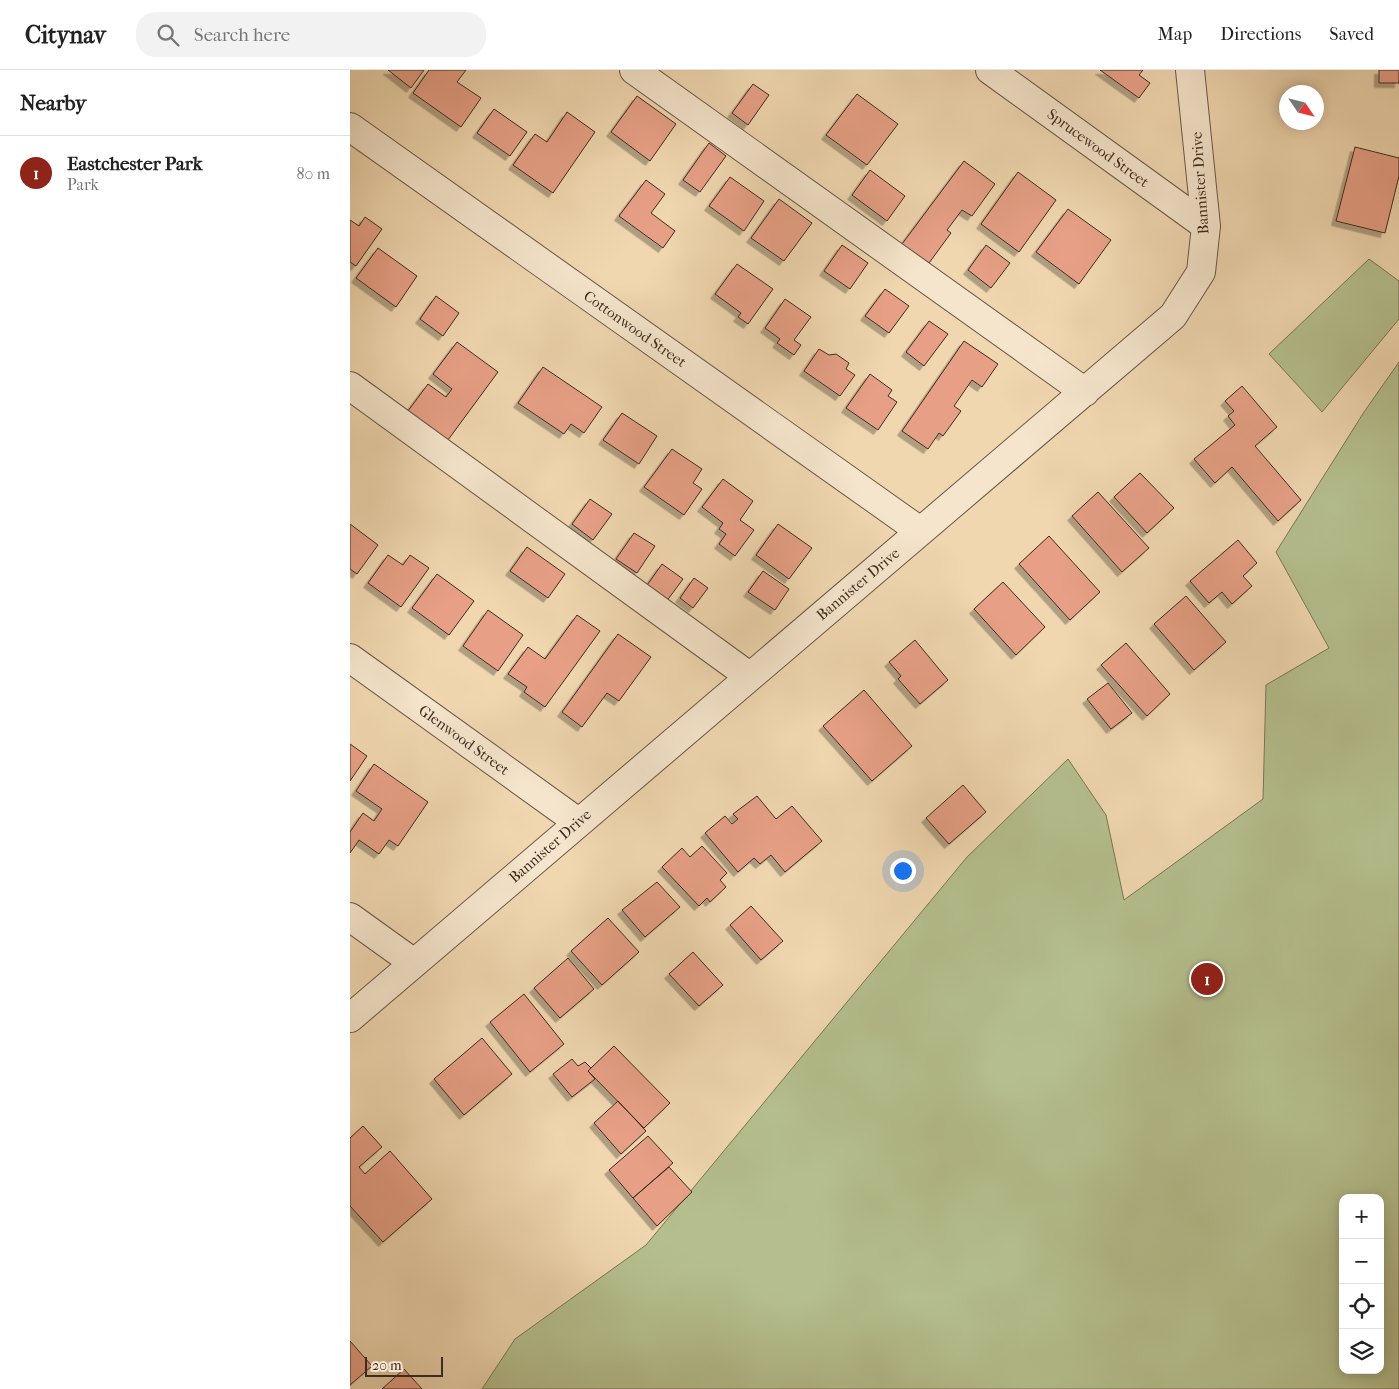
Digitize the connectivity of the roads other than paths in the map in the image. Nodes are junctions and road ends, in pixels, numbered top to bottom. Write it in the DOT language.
graph roads {
  1 [pos="634,70"];
  2 [pos="990,70"];
  3 [pos="1190,70"];
  4 [pos="350,127"];
  5 [pos="1206,226"];
  6 [pos="350,386"];
  7 [pos="1085,392"];
  8 [pos="920,531"];
  9 [pos="350,658"];
  10 [pos="749,676"];
  11 [pos="578,822"];
  12 [pos="350,917"];
  13 [pos="414,963"];
  14 [pos="350,1018"];
  1 -- 7 [label="street"];
  2 -- 5 [label="street, Sprucewood Street"];
  3 -- 5 [label="street, Bannister Drive"];
  4 -- 8 [label="street, Cottonwood Street"];
  5 -- 7 [label="street, Bannister Drive"];
  6 -- 10 [label="street"];
  7 -- 8 [label="street, Bannister Drive"];
  8 -- 10 [label="street, Bannister Drive"];
  9 -- 11 [label="street, Glenwood Street"];
  10 -- 11 [label="street, Bannister Drive"];
  11 -- 13 [label="street, Bannister Drive"];
  12 -- 13 [label="street"];
  13 -- 14 [label="street, Bannister Drive"];
}
